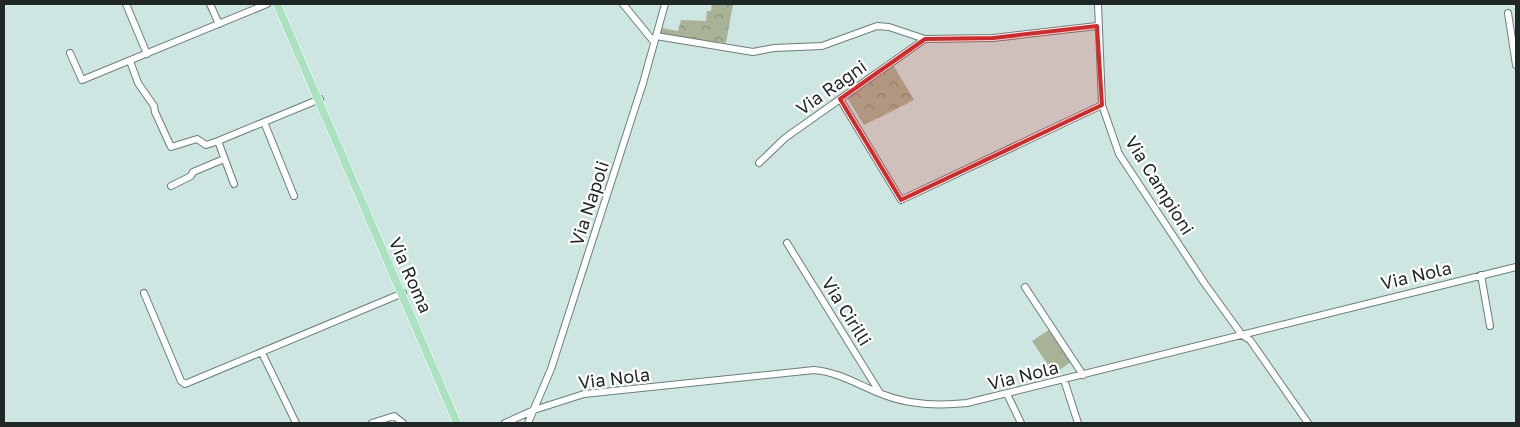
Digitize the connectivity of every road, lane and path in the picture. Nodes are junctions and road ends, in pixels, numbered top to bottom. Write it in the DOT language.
graph roads {
  1 [pos="126,4"];
  2 [pos="210,4"];
  3 [pos="267,4"];
  4 [pos="277,4"];
  5 [pos="623,4"];
  6 [pos="665,4"];
  7 [pos="1098,4"];
  8 [pos="1508,12"];
  9 [pos="219,24"];
  10 [pos="1097,26"];
  11 [pos="655,39"];
  12 [pos="925,39"];
  13 [pos="70,53"];
  14 [pos="147,54"];
  15 [pos="130,61"];
  16 [pos="1516,65"];
  17 [pos="320,99"];
  18 [pos="840,99"];
  19 [pos="1102,105"];
  20 [pos="264,122"];
  21 [pos="218,141"];
  22 [pos="224,159"];
  23 [pos="759,162"];
  24 [pos="234,184"];
  25 [pos="171,186"];
  26 [pos="294,196"];
  27 [pos="787,243"];
  28 [pos="1516,267"];
  29 [pos="1482,276"];
  30 [pos="1025,287"];
  31 [pos="144,293"];
  32 [pos="403,293"];
  33 [pos="1490,326"];
  34 [pos="1242,334"];
  35 [pos="262,353"];
  36 [pos="1083,375"];
  37 [pos="1064,380"];
  38 [pos="880,394"];
  39 [pos="1007,394"];
  40 [pos="534,410"];
  41 [pos="296,423"];
  42 [pos="372,423"];
  43 [pos="403,423"];
  44 [pos="457,423"];
  45 [pos="505,423"];
  46 [pos="528,423"];
  47 [pos="1021,423"];
  48 [pos="1078,423"];
  49 [pos="1308,423"];
  1 -- 14 [label="street"];
  2 -- 9 [label="street"];
  3 -- 9 [label="street"];
  4 -- 17 [label="main road, Via Roma"];
  5 -- 11 [label="street"];
  6 -- 11 [label="street, Via Napoli"];
  7 -- 10 [label="street, Via Campioni"];
  8 -- 16 [label="street"];
  9 -- 14 [label="street"];
  10 -- 12 [label="street, Via Ragni"];
  10 -- 19 [label="street, Via Campioni"];
  11 -- 12 [label="street, Via Ragni"];
  11 -- 40 [label="street, Via Napoli"];
  12 -- 18 [label="street, Via Ragni"];
  13 -- 15 [label="street"];
  14 -- 15 [label="street"];
  15 -- 21 [label="street"];
  17 -- 20 [label="street"];
  17 -- 32 [label="main road, Via Roma"];
  18 -- 19 [label="street"];
  18 -- 23 [label="street, Via Ragni"];
  19 -- 34 [label="street, Via Campioni"];
  20 -- 21 [label="street"];
  20 -- 26 [label="street"];
  21 -- 22 [label="street"];
  22 -- 24 [label="street"];
  22 -- 25 [label="street"];
  27 -- 38 [label="street, Via Cirilli"];
  28 -- 29 [label="street, Via Nola"];
  29 -- 33 [label="street"];
  29 -- 34 [label="street, Via Nola"];
  30 -- 36 [label="street"];
  31 -- 35 [label="street"];
  32 -- 35 [label="street"];
  32 -- 44 [label="main road, Via Roma"];
  34 -- 36 [label="street, Via Nola"];
  34 -- 49 [label="street, Via Campioni"];
  35 -- 41 [label="street"];
  36 -- 37 [label="street, Via Nola"];
  37 -- 39 [label="street, Via Nola"];
  37 -- 48 [label="street"];
  38 -- 39 [label="street, Via Nola"];
  38 -- 40 [label="street, Via Nola"];
  39 -- 47 [label="street"];
  40 -- 45 [label="street, Via Nola"];
  40 -- 46 [label="street, Via Napoli"];
  42 -- 43 [label="street"];
}
